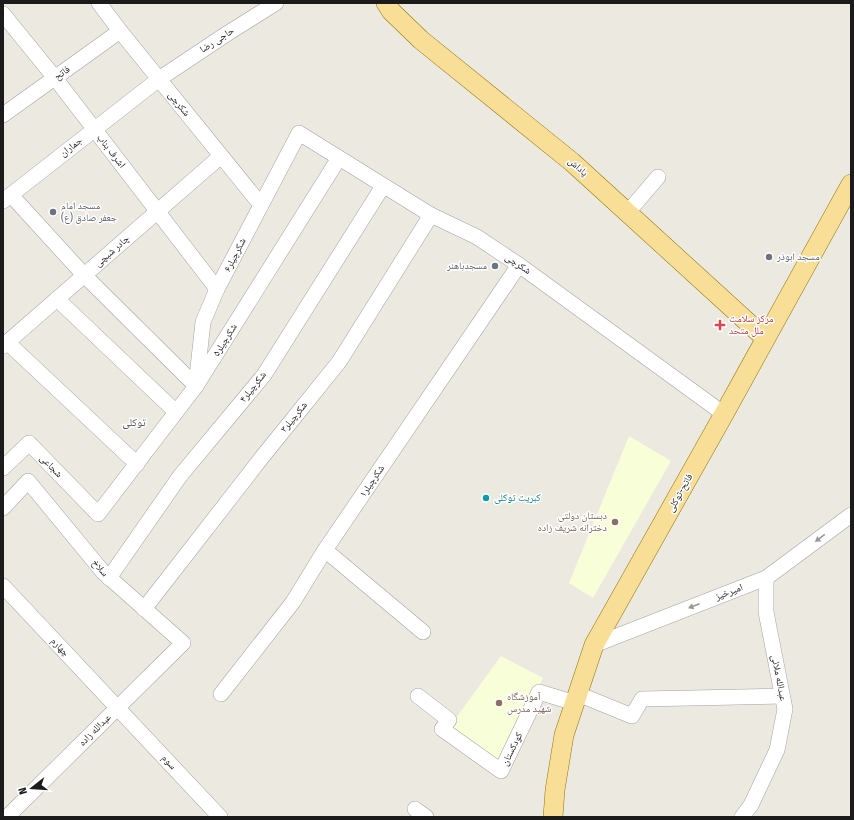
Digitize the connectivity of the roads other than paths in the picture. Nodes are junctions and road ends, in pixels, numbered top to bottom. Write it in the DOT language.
graph roads {
  1 [pos="99,3"];
  2 [pos="276,3"];
  3 [pos="386,3"];
  4 [pos="3,14"];
  5 [pos="120,31"];
  6 [pos="55,78"];
  7 [pos="159,79"];
  8 [pos="3,115"];
  9 [pos="94,130"];
  10 [pos="299,133"];
  11 [pos="221,156"];
  12 [pos="339,158"];
  13 [pos="658,177"];
  14 [pos="851,184"];
  15 [pos="384,186"];
  16 [pos="7,198"];
  17 [pos="261,205"];
  18 [pos="157,211"];
  19 [pos="628,212"];
  20 [pos="430,215"];
  21 [pos="519,265"];
  22 [pos="84,275"];
  23 [pos="217,289"];
  24 [pos="56,299"];
  25 [pos="765,338"];
  26 [pos="5,344"];
  27 [pos="196,386"];
  28 [pos="176,412"];
  29 [pos="724,414"];
  30 [pos="137,464"];
  31 [pos="3,468"];
  32 [pos="3,508"];
  33 [pos="98,514"];
  34 [pos="851,515"];
  35 [pos="325,550"];
  36 [pos="109,578"];
  37 [pos="766,578"];
  38 [pos="3,586"];
  39 [pos="144,609"];
  40 [pos="423,632"];
  41 [pos="183,644"];
  42 [pos="594,645"];
  43 [pos="220,694"];
  44 [pos="418,696"];
  45 [pos="782,696"];
  46 [pos="576,698"];
  47 [pos="118,708"];
  48 [pos="8,817"];
  49 [pos="220,817"];
  50 [pos="553,817"];
  51 [pos="742,817"];
  1 -- 5 [label="street, شکرچی"];
  2 -- 7 [label="street, حاجی رضا"];
  3 -- 19 [label="main road, پاداش"];
  4 -- 6 [label="street, اشرف بناب"];
  5 -- 6 [label="street, فاتح"];
  5 -- 7 [label="street, شکرچی"];
  6 -- 8 [label="street, فاتح"];
  6 -- 9 [label="street, اشرف بناب"];
  7 -- 9 [label="street, جماران"];
  7 -- 11 [label="street, شکرچی"];
  9 -- 16 [label="street, جماران"];
  9 -- 18 [label="street, اشرف بناب"];
  10 -- 12 [label="street, شکرچی"];
  10 -- 17 [label="street, شکرچیلر۶"];
  11 -- 17 [label="street, شکرچی"];
  11 -- 18 [label="street, چادر شبچی"];
  12 -- 15 [label="street, شکرچی"];
  12 -- 27 [label="street, شکرچیلر۵"];
  13 -- 19 [label="street"];
  14 -- 25 [label="main road, فاتح-توکلی"];
  15 -- 20 [label="street, شکرچی"];
  15 -- 36 [label="street, شکرچیلر۴"];
  16 -- 22 [label="street"];
  17 -- 23 [label="street, شکرچیلر۶"];
  18 -- 22 [label="street, چادر شبچی"];
  18 -- 23 [label="street, اشرف بناب"];
  19 -- 25 [label="main road, پاداش"];
  20 -- 21 [label="street, شکرچی"];
  20 -- 39 [label="street, شکرچیلر۳"];
  21 -- 29 [label="street, شکرچی"];
  21 -- 35 [label="street, شکرچیلر۱"];
  22 -- 24 [label="street, چادر شبچی"];
  22 -- 27 [label="street"];
  23 -- 27 [label="street, شکرچیلر۶"];
  24 -- 26 [label="street, چادر شبچی"];
  24 -- 28 [label="street"];
  25 -- 29 [label="main road, فاتح-توکلی"];
  26 -- 30 [label="street"];
  27 -- 28 [label="street, شکرچیلر۵"];
  28 -- 30 [label="street, شکرچیلر۵"];
  29 -- 42 [label="main road, فاتح-توکلی"];
  30 -- 33 [label="street, شکرچیلر۵"];
  31 -- 33 [label="street, شجاعی"];
  32 -- 36 [label="street, سلاخ"];
  34 -- 37 [label="street, امیرخیز, one-way"];
  35 -- 40 [label="street"];
  35 -- 43 [label="street, شکرچیلر۱"];
  36 -- 39 [label="street, سلاخ"];
  37 -- 42 [label="street, امیرخیز, one-way"];
  37 -- 45 [label="street, عبدالله ملائی"];
  38 -- 47 [label="street, چهارم"];
  39 -- 41 [label="street, سلاخ"];
  41 -- 47 [label="street, عبدالله زاده"];
  42 -- 46 [label="main road, فاتح-توکلی"];
  44 -- 46 [label="street, کودکستان"];
  45 -- 46 [label="street"];
  45 -- 51 [label="street, عبدالله ملائی"];
  46 -- 50 [label="main road, فاتح-توکلی"];
  47 -- 48 [label="street, عبدالله زاده"];
  47 -- 49 [label="street, سوم"];
}
